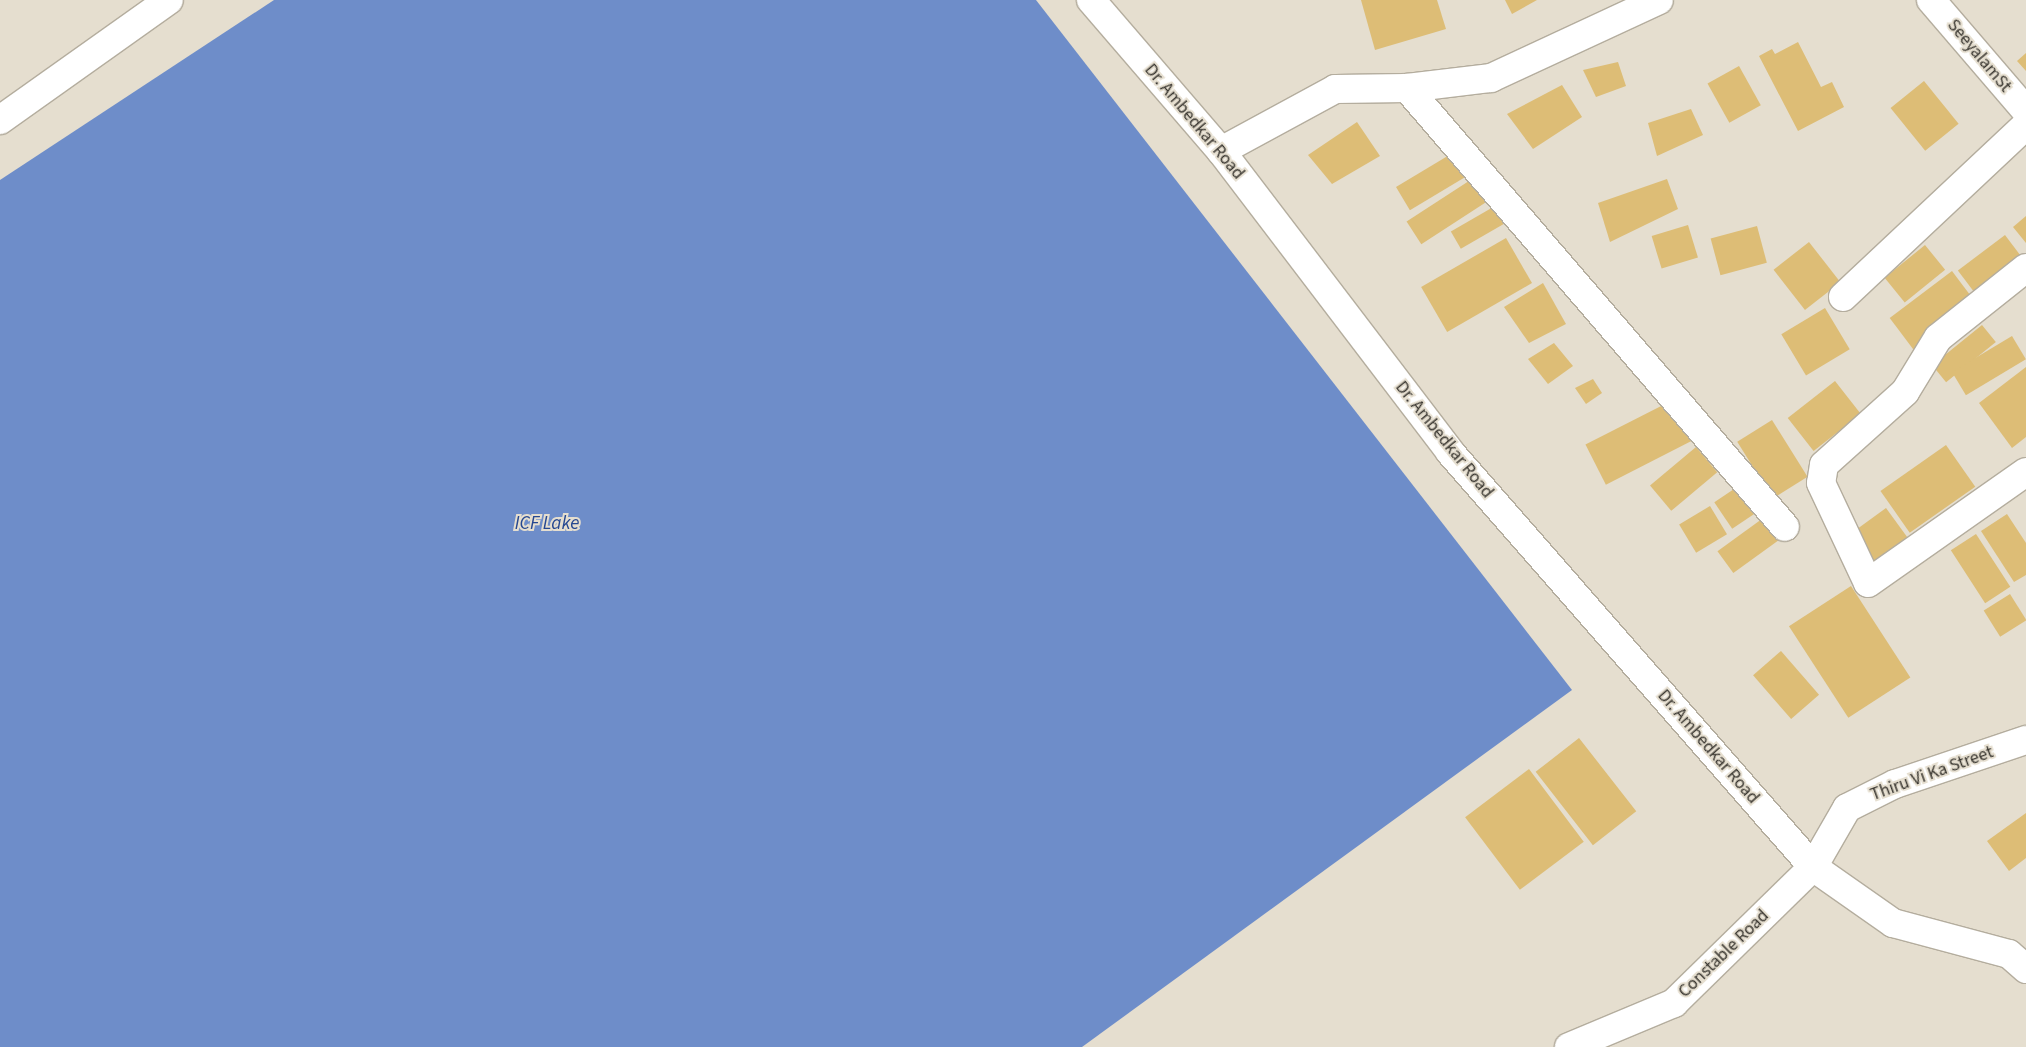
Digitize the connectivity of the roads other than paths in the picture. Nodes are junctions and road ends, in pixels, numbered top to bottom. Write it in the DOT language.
graph roads {
  1 [pos="168,0"];
  2 [pos="1091,0"];
  3 [pos="1659,0"];
  4 [pos="1931,0"];
  5 [pos="1407,88"];
  6 [pos="2026,112"];
  7 [pos="0,120"];
  8 [pos="2026,124"];
  9 [pos="1221,151"];
  10 [pos="2026,268"];
  11 [pos="1843,297"];
  12 [pos="2026,472"];
  13 [pos="1785,528"];
  14 [pos="2026,740"];
  15 [pos="1813,867"];
  16 [pos="2026,969"];
  17 [pos="1568,1047"];
  1 -- 7 [label="street"];
  2 -- 9 [label="street, Dr. Ambedkar Road"];
  3 -- 5 [label="street"];
  4 -- 6 [label="street, SeeyalamSt"];
  5 -- 9 [label="street"];
  5 -- 13 [label="street"];
  8 -- 11 [label="street"];
  9 -- 15 [label="street, Dr. Ambedkar Road"];
  10 -- 12 [label="street"];
  14 -- 15 [label="street, Thiru Vi Ka Street"];
  15 -- 16 [label="street, Dr. Ambedkar Road"];
  15 -- 17 [label="street, Constable Road"];
}
